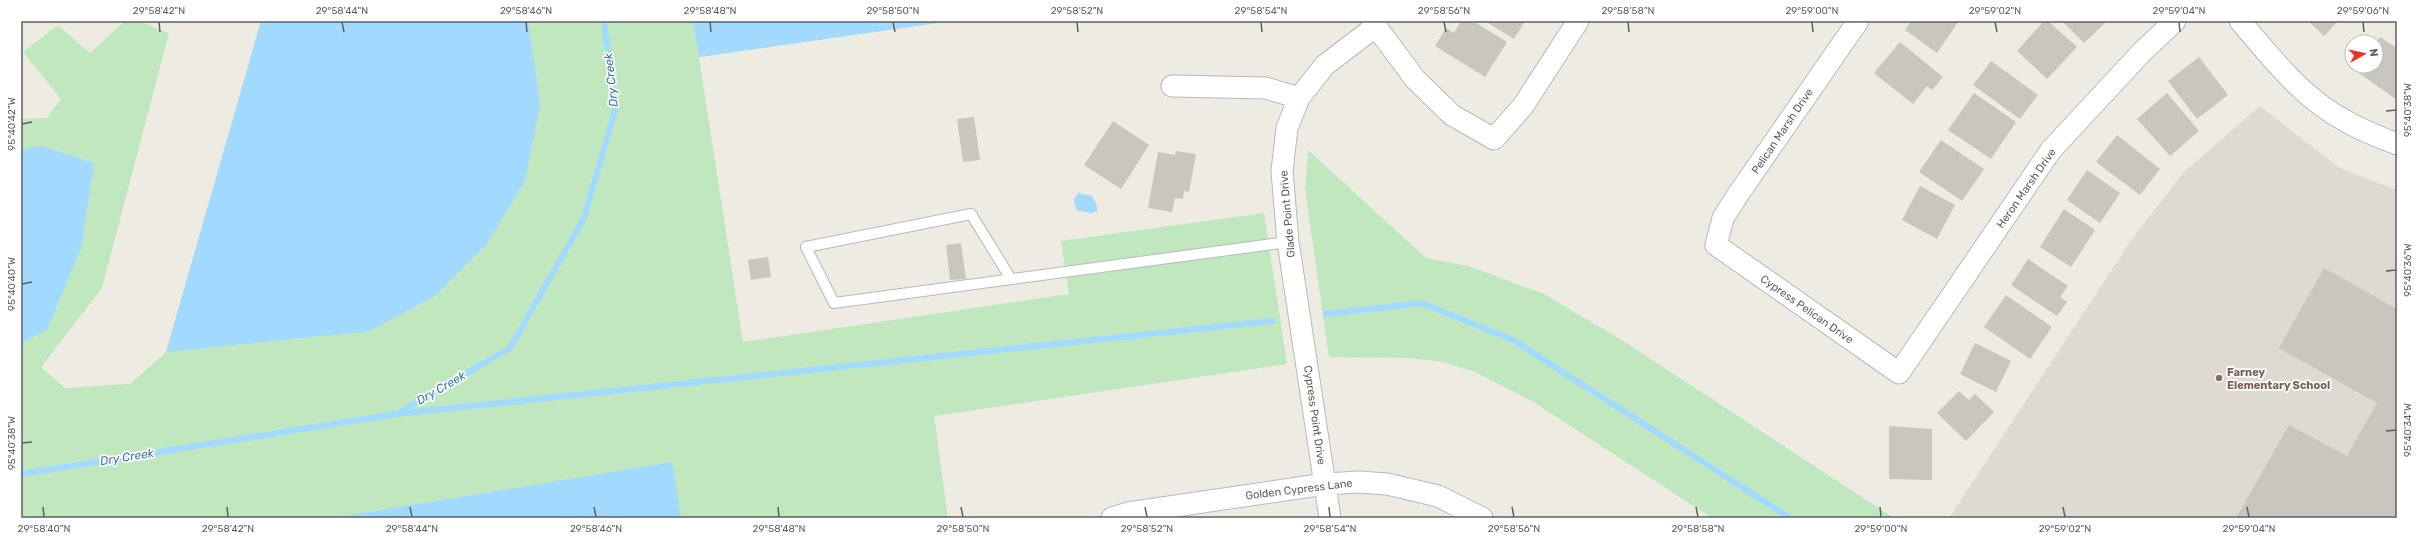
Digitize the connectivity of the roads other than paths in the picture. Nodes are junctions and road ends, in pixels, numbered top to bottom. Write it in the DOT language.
graph roads {
  1 [pos="1578,21"];
  2 [pos="1858,21"];
  3 [pos="2175,21"];
  4 [pos="2240,21"];
  5 [pos="1374,24"];
  6 [pos="1172,86"];
  7 [pos="1299,98"];
  8 [pos="2397,144"];
  9 [pos="1288,242"];
  10 [pos="1716,245"];
  11 [pos="1011,279"];
  12 [pos="1307,360"];
  13 [pos="1898,373"];
  14 [pos="1325,484"];
  15 [pos="1112,518"];
  16 [pos="1330,518"];
  17 [pos="1482,518"];
  1 -- 5 [label="street"];
  2 -- 10 [label="street, Pelican Marsh Drive"];
  3 -- 13 [label="street, Heron Marsh Drive"];
  4 -- 8 [label="street"];
  5 -- 7 [label="street, Glade Point Drive"];
  6 -- 7 [label="street"];
  7 -- 9 [label="street, Glade Point Drive"];
  9 -- 11 [label="lane"];
  9 -- 12 [label="street, Glade Point Drive"];
  10 -- 13 [label="street, Cypress Pelican Drive"];
  11 -- 11 [label="lane"];
  12 -- 14 [label="street, Cypress Point Drive"];
  14 -- 15 [label="street, Golden Cypress Lane"];
  14 -- 16 [label="street, Cypress Point Drive"];
  14 -- 17 [label="street, Golden Cypress Lane"];
}
